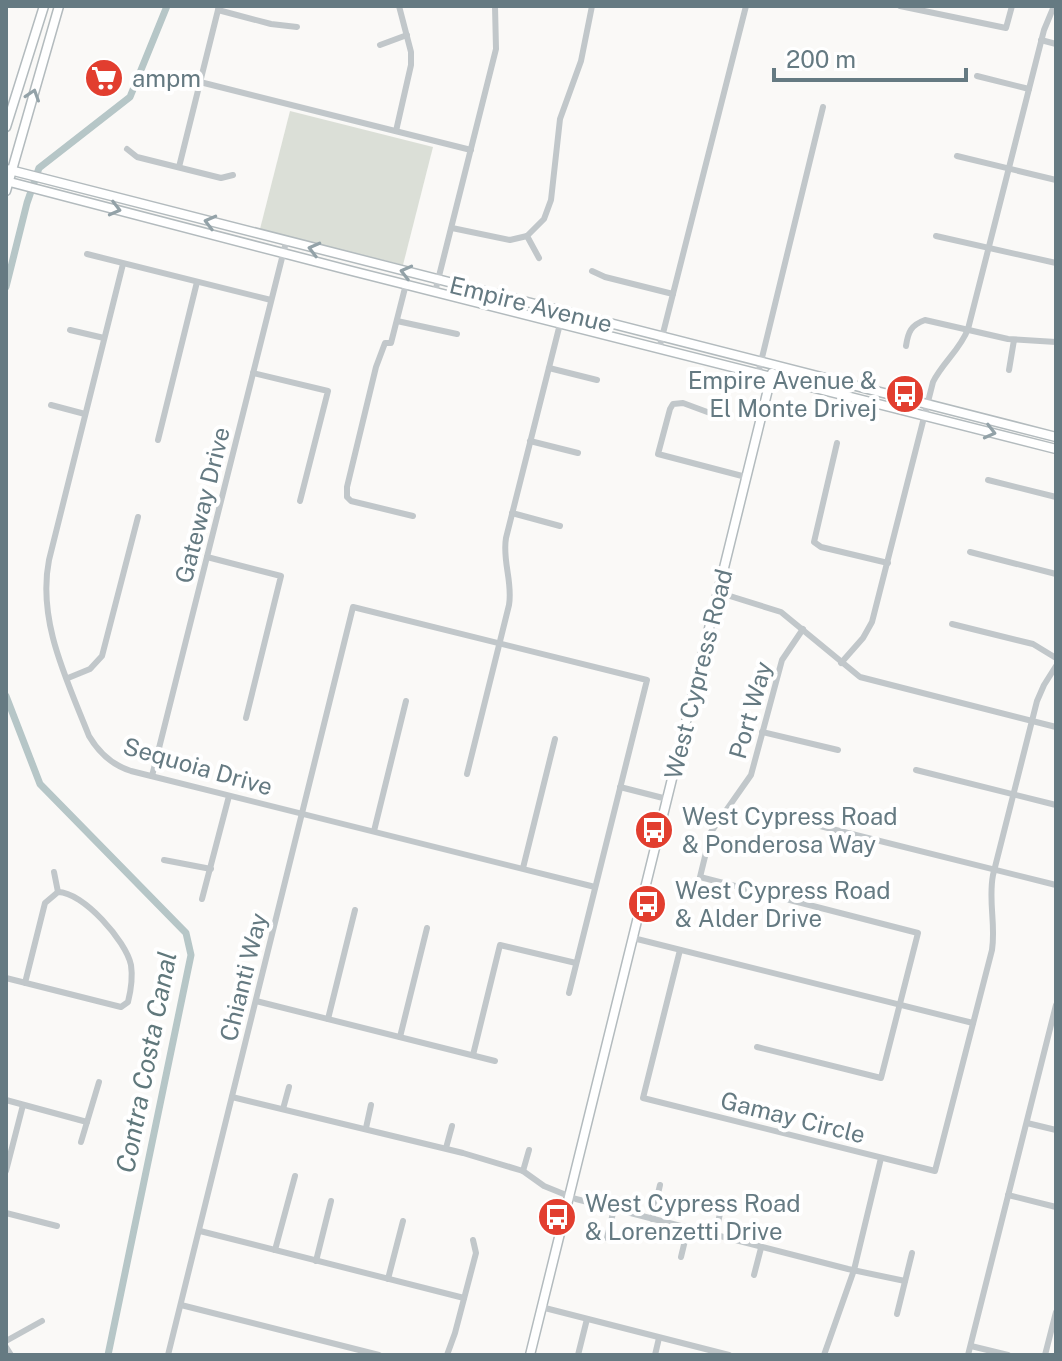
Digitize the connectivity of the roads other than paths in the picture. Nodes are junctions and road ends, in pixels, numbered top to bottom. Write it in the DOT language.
graph roads {
  1 [pos="44,6"];
  2 [pos="59,6"];
  3 [pos="399,6"];
  4 [pos="495,6"];
  5 [pos="592,6"];
  6 [pos="746,6"];
  7 [pos="900,6"];
  8 [pos="1012,6"];
  9 [pos="1054,6"];
  10 [pos="218,8"];
  11 [pos="297,27"];
  12 [pos="407,35"];
  13 [pos="1041,40"];
  14 [pos="1056,44"];
  15 [pos="380,45"];
  16 [pos="977,76"];
  17 [pos="200,82"];
  18 [pos="1029,89"];
  19 [pos="823,107"];
  20 [pos="6,127"];
  21 [pos="396,131"];
  22 [pos="127,149"];
  23 [pos="471,150"];
  24 [pos="957,156"];
  25 [pos="179,167"];
  26 [pos="1008,169"];
  27 [pos="9,170"];
  28 [pos="233,175"];
  29 [pos="1056,180"];
  30 [pos="7,185"];
  31 [pos="452,228"];
  32 [pos="527,236"];
  33 [pos="936,236"];
  34 [pos="286,242"];
  35 [pos="988,249"];
  36 [pos="87,254"];
  37 [pos="283,254"];
  38 [pos="539,258"];
  39 [pos="1056,263"];
  40 [pos="123,264"];
  41 [pos="592,271"];
  42 [pos="438,280"];
  43 [pos="197,282"];
  44 [pos="406,284"];
  45 [pos="435,292"];
  46 [pos="673,294"];
  47 [pos="271,300"];
  48 [pos="563,312"];
  49 [pos="397,321"];
  50 [pos="560,323"];
  51 [pos="968,329"];
  52 [pos="70,330"];
  53 [pos="457,334"];
  54 [pos="662,337"];
  55 [pos="104,338"];
  56 [pos="1014,340"];
  57 [pos="1056,342"];
  58 [pos="906,346"];
  59 [pos="659,349"];
  60 [pos="761,362"];
  61 [pos="774,366"];
  62 [pos="549,368"];
  63 [pos="1009,370"];
  64 [pos="253,373"];
  65 [pos="758,374"];
  66 [pos="771,377"];
  67 [pos="597,380"];
  68 [pos="928,404"];
  69 [pos="51,405"];
  70 [pos="710,413"];
  71 [pos="85,414"];
  72 [pos="925,415"];
  73 [pos="1056,437"];
  74 [pos="158,440"];
  75 [pos="530,441"];
  76 [pos="837,443"];
  77 [pos="1056,449"];
  78 [pos="578,453"];
  79 [pos="746,477"];
  80 [pos="988,480"];
  81 [pos="1056,497"];
  82 [pos="300,501"];
  83 [pos="512,513"];
  84 [pos="413,516"];
  85 [pos="138,517"];
  86 [pos="560,526"];
  87 [pos="970,552"];
  88 [pos="207,557"];
  89 [pos="888,563"];
  90 [pos="1056,574"];
  91 [pos="717,592"];
  92 [pos="952,624"];
  93 [pos="803,629"];
  94 [pos="500,643"];
  95 [pos="1056,658"];
  96 [pos="841,663"];
  97 [pos="1056,666"];
  98 [pos="68,678"];
  99 [pos="406,701"];
  100 [pos="246,718"];
  101 [pos="1032,721"];
  102 [pos="1056,727"];
  103 [pos="762,732"];
  104 [pos="555,739"];
  105 [pos="838,750"];
  106 [pos="916,770"];
  107 [pos="467,774"];
  108 [pos="152,776"];
  109 [pos="620,787"];
  110 [pos="1013,794"];
  111 [pos="229,796"];
  112 [pos="667,799"];
  113 [pos="1056,805"];
  114 [pos="302,813"];
  115 [pos="808,823"];
  116 [pos="374,831"];
  117 [pos="164,860"];
  118 [pos="523,868"];
  119 [pos="211,869"];
  120 [pos="995,869"];
  121 [pos="54,872"];
  122 [pos="1056,885"];
  123 [pos="595,887"];
  124 [pos="58,892"];
  125 [pos="202,899"];
  126 [pos="355,910"];
  127 [pos="427,928"];
  128 [pos="633,938"];
  129 [pos="680,950"];
  130 [pos="576,963"];
  131 [pos="6,978"];
  132 [pos="25,983"];
  133 [pos="569,993"];
  134 [pos="256,1001"];
  135 [pos="899,1005"];
  136 [pos="1056,1005"];
  137 [pos="328,1019"];
  138 [pos="973,1023"];
  139 [pos="400,1037"];
  140 [pos="757,1047"];
  141 [pos="473,1055"];
  142 [pos="495,1061"];
  143 [pos="99,1082"];
  144 [pos="289,1087"];
  145 [pos="232,1097"];
  146 [pos="6,1100"];
  147 [pos="23,1105"];
  148 [pos="371,1105"];
  149 [pos="283,1109"];
  150 [pos="87,1122"];
  151 [pos="1027,1123"];
  152 [pos="452,1126"];
  153 [pos="366,1128"];
  154 [pos="1056,1130"];
  155 [pos="81,1142"];
  156 [pos="446,1148"];
  157 [pos="529,1150"];
  158 [pos="881,1158"];
  159 [pos="6,1171"];
  160 [pos="523,1171"];
  161 [pos="295,1176"];
  162 [pos="660,1185"];
  163 [pos="1008,1195"];
  164 [pos="569,1197"];
  165 [pos="331,1201"];
  166 [pos="723,1201"];
  167 [pos="1056,1207"];
  168 [pos="614,1209"];
  169 [pos="6,1213"];
  170 [pos="652,1219"];
  171 [pos="403,1221"];
  172 [pos="57,1226"];
  173 [pos="688,1228"];
  174 [pos="200,1231"];
  175 [pos="715,1235"];
  176 [pos="607,1238"];
  177 [pos="473,1240"];
  178 [pos="761,1248"];
  179 [pos="275,1250"];
  180 [pos="912,1253"];
  181 [pos="681,1257"];
  182 [pos="316,1261"];
  183 [pos="854,1270"];
  184 [pos="754,1275"];
  185 [pos="388,1279"];
  186 [pos="905,1281"];
  187 [pos="464,1298"];
  188 [pos="181,1305"];
  189 [pos="541,1307"];
  190 [pos="1056,1312"];
  191 [pos="897,1314"];
  192 [pos="587,1319"];
  193 [pos="42,1321"];
  194 [pos="659,1338"];
  195 [pos="6,1344"];
  196 [pos="971,1346"];
  197 [pos="11,1355"];
  198 [pos="168,1355"];
  199 [pos="379,1355"];
  200 [pos="447,1355"];
  201 [pos="530,1355"];
  202 [pos="578,1355"];
  203 [pos="655,1355"];
  204 [pos="729,1355"];
  205 [pos="824,1355"];
  206 [pos="968,1355"];
  207 [pos="1008,1355"];
  208 [pos="1045,1355"];
  1 -- 20 [label="main road"];
  27 -- 2 [label="main road, one-way"];
  3 -- 12 [label="street"];
  4 -- 23 [label="street"];
  5 -- 32 [label="street"];
  6 -- 46 [label="street"];
  7 -- 8 [label="street"];
  9 -- 13 [label="street"];
  10 -- 11 [label="street"];
  10 -- 17 [label="street"];
  12 -- 15 [label="street"];
  12 -- 21 [label="street"];
  13 -- 14 [label="street"];
  13 -- 18 [label="street"];
  16 -- 18 [label="street"];
  17 -- 21 [label="street"];
  17 -- 25 [label="street"];
  18 -- 26 [label="street"];
  19 -- 60 [label="street"];
  21 -- 23 [label="street"];
  22 -- 25 [label="street"];
  23 -- 31 [label="street"];
  24 -- 26 [label="street"];
  25 -- 28 [label="street"];
  26 -- 29 [label="street"];
  26 -- 35 [label="street"];
  27 -- 30 [label="main road"];
  34 -- 27 [label="main road, Empire Avenue, one-way"];
  30 -- 37 [label="main road, Empire Avenue, one-way"];
  31 -- 32 [label="street"];
  31 -- 42 [label="street"];
  32 -- 38 [label="street"];
  33 -- 35 [label="street"];
  34 -- 37 [label="street, Gateway Drive"];
  42 -- 34 [label="main road, Empire Avenue, one-way"];
  35 -- 39 [label="street"];
  35 -- 51 [label="street"];
  36 -- 40 [label="street"];
  37 -- 44 [label="main road, Empire Avenue"];
  37 -- 47 [label="street, Gateway Drive"];
  40 -- 43 [label="street"];
  40 -- 55 [label="street, Sequoia Drive"];
  41 -- 46 [label="street"];
  42 -- 45 [label="street"];
  42 -- 48 [label="main road, Empire Avenue"];
  43 -- 47 [label="street"];
  43 -- 74 [label="street"];
  44 -- 45 [label="main road, Empire Avenue"];
  44 -- 49 [label="street"];
  45 -- 50 [label="main road, Empire Avenue"];
  46 -- 54 [label="street"];
  47 -- 64 [label="street, Gateway Drive"];
  48 -- 50 [label="street"];
  48 -- 54 [label="main road, Empire Avenue"];
  49 -- 53 [label="street"];
  49 -- 84 [label="street"];
  50 -- 59 [label="main road, Empire Avenue"];
  50 -- 62 [label="street"];
  51 -- 56 [label="street"];
  51 -- 58 [label="street"];
  51 -- 68 [label="street"];
  52 -- 55 [label="street"];
  54 -- 59 [label="street"];
  54 -- 60 [label="main road, Empire Avenue"];
  55 -- 71 [label="street, Sequoia Drive"];
  56 -- 57 [label="street"];
  56 -- 63 [label="street"];
  59 -- 65 [label="main road, Empire Avenue"];
  60 -- 61 [label="main road, Empire Avenue"];
  60 -- 65 [label="street"];
  61 -- 66 [label="main road, West Cypress Road"];
  61 -- 68 [label="main road, Empire Avenue"];
  62 -- 67 [label="street"];
  62 -- 75 [label="street"];
  64 -- 82 [label="street"];
  64 -- 88 [label="street, Gateway Drive"];
  65 -- 66 [label="main road, Empire Avenue"];
  66 -- 72 [label="main road, Empire Avenue"];
  66 -- 79 [label="main road, West Cypress Road"];
  68 -- 72 [label="street"];
  68 -- 73 [label="main road, Empire Avenue"];
  69 -- 71 [label="street"];
  70 -- 79 [label="street"];
  71 -- 98 [label="street, Sequoia Drive"];
  72 -- 77 [label="main road, Empire Avenue, one-way"];
  72 -- 89 [label="street"];
  75 -- 78 [label="street"];
  75 -- 83 [label="street"];
  76 -- 89 [label="street"];
  79 -- 91 [label="main road, West Cypress Road"];
  80 -- 81 [label="street"];
  83 -- 86 [label="street"];
  83 -- 94 [label="street"];
  85 -- 98 [label="street"];
  87 -- 90 [label="street"];
  88 -- 100 [label="street"];
  88 -- 108 [label="street, Gateway Drive"];
  89 -- 96 [label="street"];
  91 -- 93 [label="street"];
  91 -- 112 [label="main road, West Cypress Road"];
  92 -- 95 [label="street"];
  93 -- 96 [label="street"];
  93 -- 103 [label="street, Port Way"];
  94 -- 107 [label="street"];
  94 -- 109 [label="street"];
  94 -- 114 [label="street, Chianti Way"];
  96 -- 101 [label="street"];
  97 -- 101 [label="street"];
  98 -- 108 [label="street, Sequoia Drive"];
  99 -- 116 [label="street"];
  101 -- 102 [label="street"];
  101 -- 110 [label="street"];
  103 -- 105 [label="street"];
  103 -- 135 [label="street, Port Way"];
  104 -- 118 [label="street"];
  106 -- 110 [label="street"];
  108 -- 111 [label="street, Sequoia Drive"];
  109 -- 112 [label="street"];
  109 -- 123 [label="street"];
  110 -- 113 [label="street"];
  110 -- 120 [label="street"];
  111 -- 114 [label="street, Sequoia Drive"];
  111 -- 119 [label="street"];
  112 -- 128 [label="main road, West Cypress Road"];
  114 -- 116 [label="street, Sequoia Drive"];
  114 -- 134 [label="street, Chianti Way"];
  115 -- 120 [label="street"];
  116 -- 118 [label="street, Sequoia Drive"];
  117 -- 119 [label="street"];
  118 -- 123 [label="street, Sequoia Drive"];
  119 -- 125 [label="street"];
  120 -- 122 [label="street"];
  120 -- 138 [label="street"];
  121 -- 124 [label="street"];
  123 -- 130 [label="street"];
  124 -- 132 [label="street"];
  124 -- 132 [label="street"];
  126 -- 137 [label="street"];
  127 -- 139 [label="street"];
  128 -- 129 [label="street"];
  128 -- 164 [label="main road, West Cypress Road"];
  129 -- 135 [label="street"];
  129 -- 158 [label="street, Gamay Circle"];
  130 -- 133 [label="street"];
  130 -- 141 [label="street"];
  131 -- 132 [label="street"];
  134 -- 137 [label="street"];
  134 -- 145 [label="street, Chianti Way"];
  135 -- 138 [label="street"];
  135 -- 140 [label="street"];
  136 -- 151 [label="street"];
  137 -- 139 [label="street"];
  138 -- 158 [label="street, Gamay Circle"];
  139 -- 141 [label="street"];
  141 -- 142 [label="street"];
  143 -- 150 [label="street"];
  144 -- 149 [label="street"];
  145 -- 149 [label="street"];
  145 -- 174 [label="street, Chianti Way"];
  146 -- 147 [label="street"];
  147 -- 150 [label="street"];
  147 -- 159 [label="street"];
  148 -- 153 [label="street"];
  149 -- 153 [label="street"];
  150 -- 155 [label="street"];
  151 -- 154 [label="street"];
  151 -- 163 [label="street"];
  152 -- 156 [label="street"];
  153 -- 156 [label="street"];
  156 -- 160 [label="street"];
  157 -- 160 [label="street"];
  158 -- 183 [label="street"];
  160 -- 164 [label="street"];
  161 -- 179 [label="street"];
  162 -- 170 [label="street"];
  163 -- 167 [label="street"];
  163 -- 196 [label="street"];
  164 -- 168 [label="street"];
  164 -- 189 [label="main road, West Cypress Road"];
  165 -- 182 [label="street"];
  166 -- 175 [label="street"];
  168 -- 170 [label="street"];
  168 -- 176 [label="street"];
  169 -- 172 [label="street"];
  170 -- 173 [label="street"];
  171 -- 185 [label="street"];
  173 -- 175 [label="street"];
  173 -- 181 [label="street"];
  174 -- 179 [label="street"];
  174 -- 188 [label="street, Chianti Way"];
  175 -- 178 [label="street"];
  177 -- 187 [label="street"];
  178 -- 183 [label="street"];
  178 -- 184 [label="street"];
  179 -- 182 [label="street"];
  180 -- 186 [label="street"];
  182 -- 185 [label="street"];
  183 -- 186 [label="street"];
  183 -- 205 [label="street"];
  185 -- 187 [label="street"];
  186 -- 191 [label="street"];
  187 -- 200 [label="street"];
  188 -- 198 [label="street, Chianti Way"];
  188 -- 199 [label="street"];
  189 -- 192 [label="street"];
  189 -- 201 [label="main road, West Cypress Road"];
  190 -- 208 [label="street"];
  192 -- 194 [label="street"];
  192 -- 202 [label="street"];
  193 -- 195 [label="street"];
  194 -- 203 [label="street"];
  194 -- 204 [label="street"];
  195 -- 197 [label="street"];
  196 -- 206 [label="street"];
  196 -- 207 [label="street"];
}
